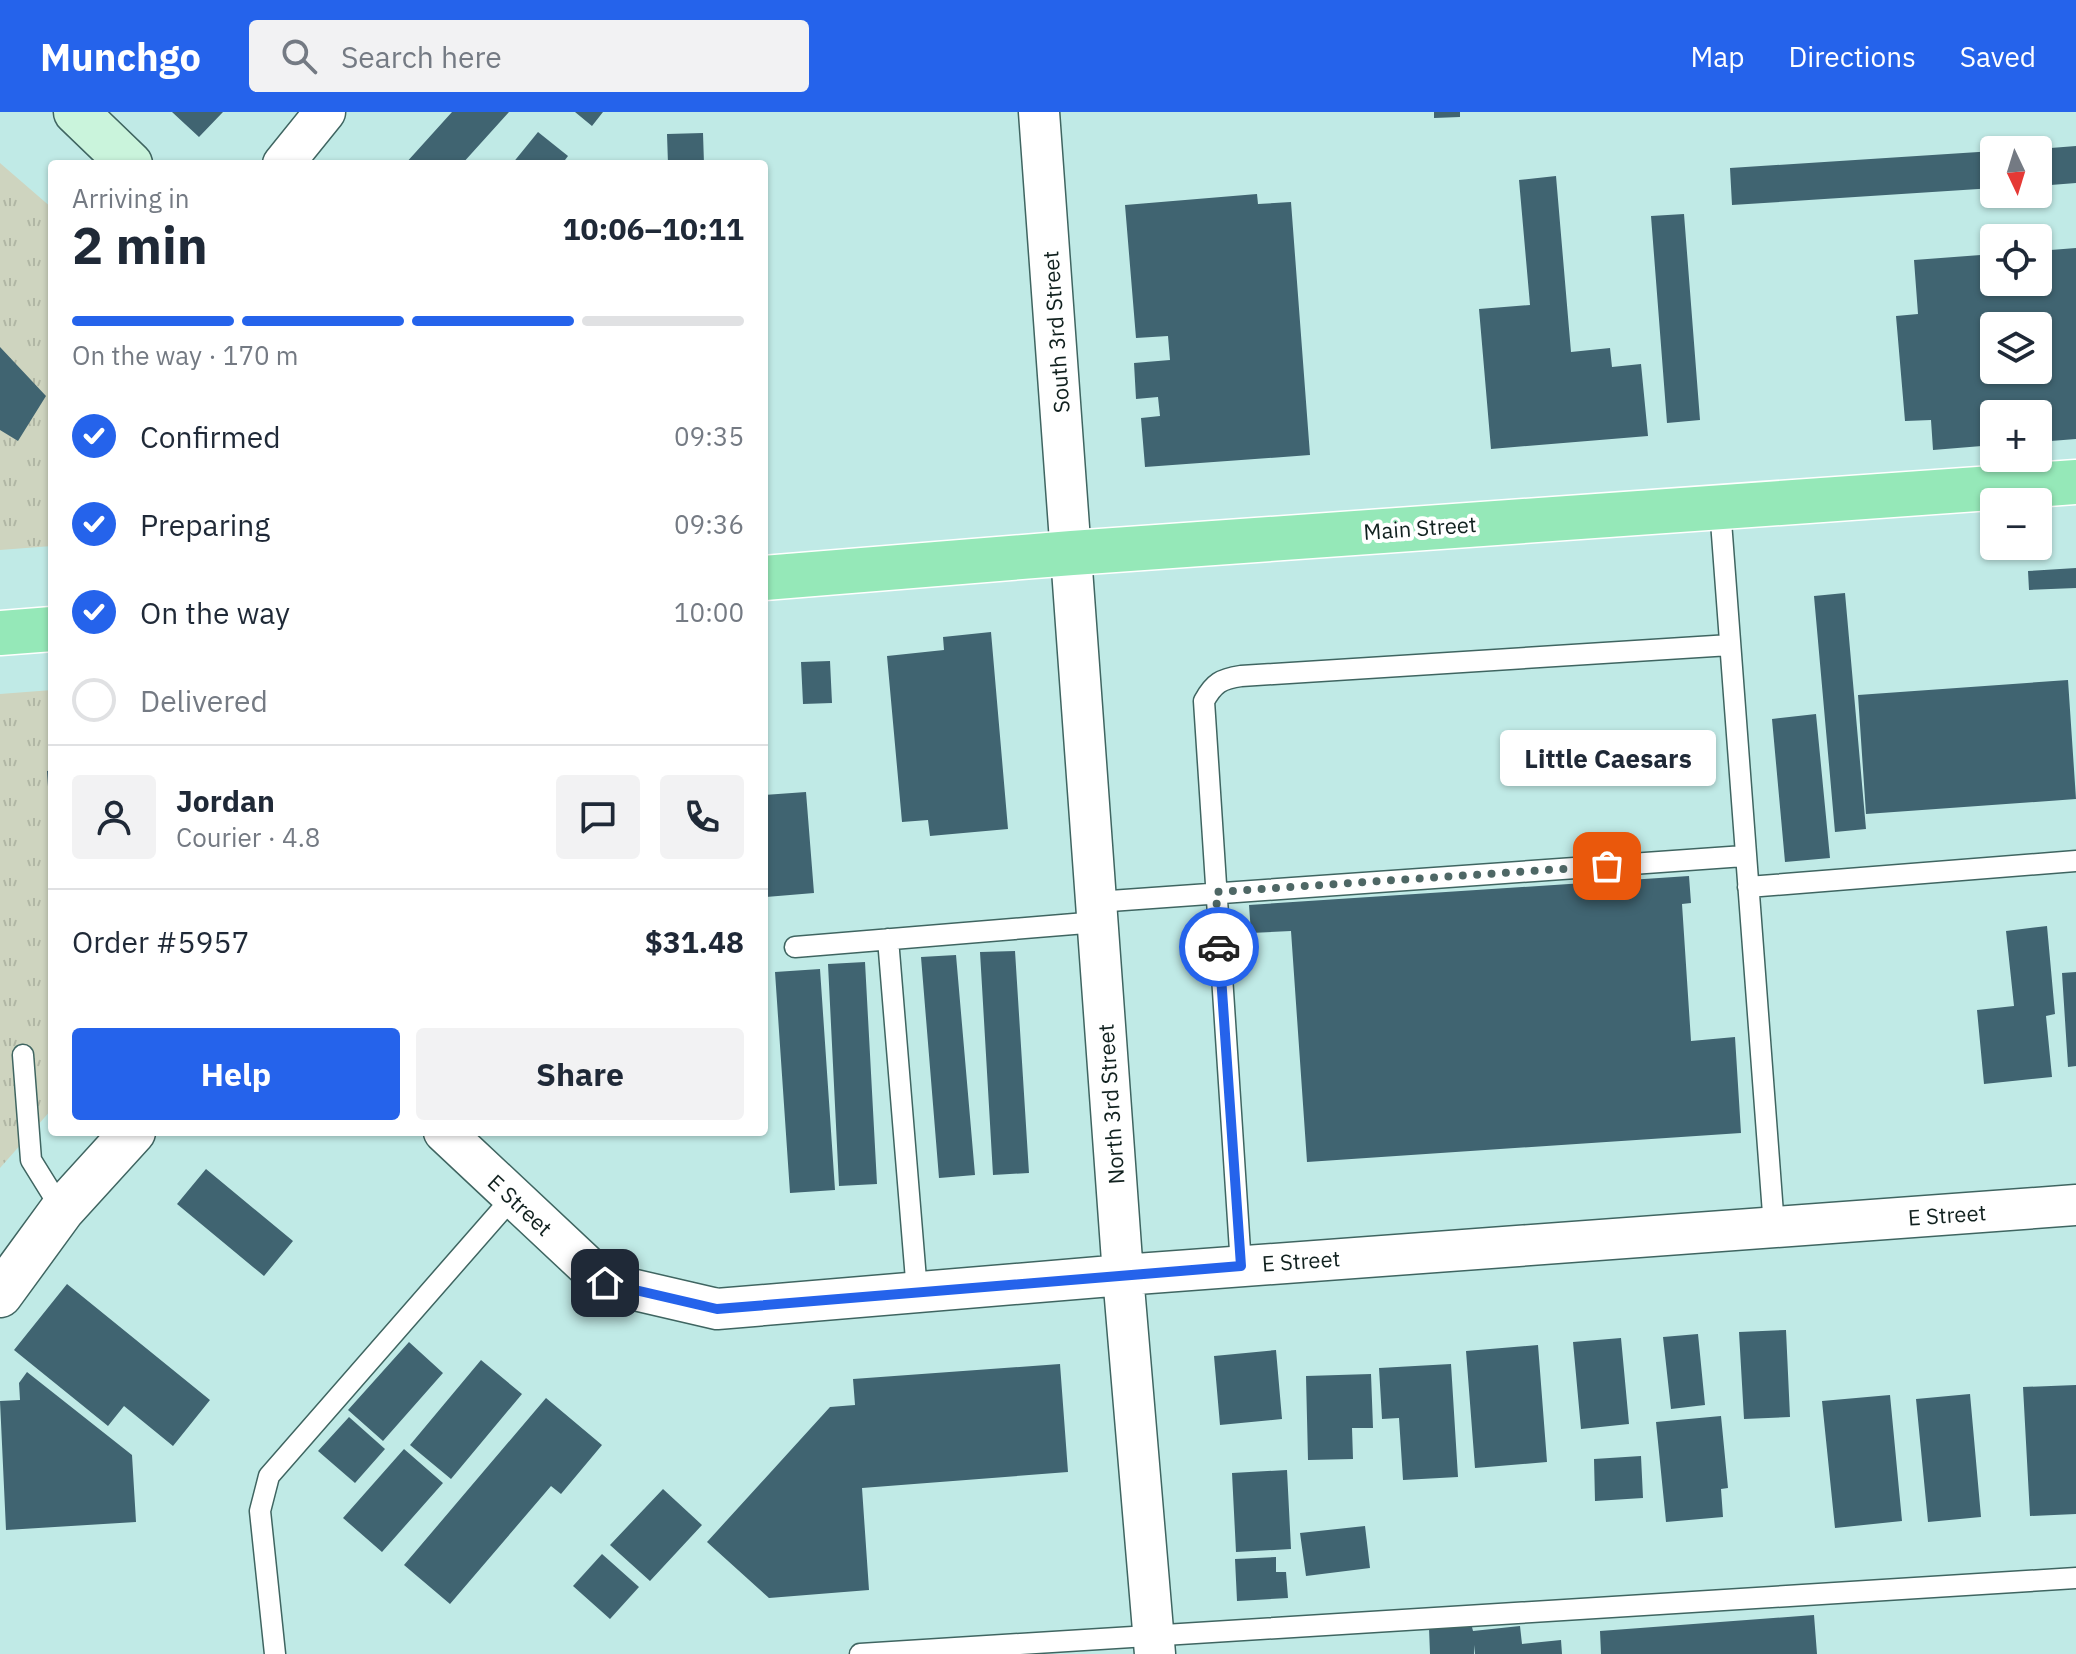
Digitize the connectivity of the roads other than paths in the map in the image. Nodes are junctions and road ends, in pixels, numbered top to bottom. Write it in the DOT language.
graph roads {
  1 [pos="76,112"];
  2 [pos="325,112"];
  3 [pos="1039,112"];
  4 [pos="126,160"];
  5 [pos="286,160"];
  6 [pos="2076,482"];
  7 [pos="1720,508"];
  8 [pos="1072,553"];
  9 [pos="768,578"];
  10 [pos="48,629"];
  11 [pos="0,633"];
  12 [pos="1730,645"];
  13 [pos="1744,856"];
  14 [pos="2076,861"];
  15 [pos="1748,887"];
  16 [pos="1216,892"];
  17 [pos="1097,912"];
  18 [pos="888,939"];
  19 [pos="795,947"];
  20 [pos="23,1055"];
  21 [pos="448,1136"];
  22 [pos="121,1137"];
  23 [pos="512,1198"];
  24 [pos="2076,1205"];
  25 [pos="62,1210"];
  26 [pos="1774,1227"];
  27 [pos="0,1240"];
  28 [pos="1241,1266"];
  29 [pos="1123,1275"];
  30 [pos="917,1292"];
  31 [pos="0,1295"];
  32 [pos="2076,1578"];
  33 [pos="1155,1644"];
  34 [pos="275,1654"];
  35 [pos="860,1654"];
  1 -- 4 [label="main road"];
  2 -- 5 [label="street"];
  3 -- 8 [label="street, South 3rd Street"];
  6 -- 7 [label="main road, Main Street"];
  7 -- 8 [label="main road, Main Street"];
  7 -- 12 [label="lane"];
  8 -- 9 [label="main road, Main Street"];
  8 -- 17 [label="street, North 3rd Street"];
  10 -- 11 [label="main road"];
  12 -- 13 [label="lane"];
  12 -- 16 [label="lane"];
  13 -- 15 [label="lane"];
  13 -- 16 [label="lane"];
  14 -- 15 [label="lane"];
  15 -- 26 [label="lane"];
  16 -- 17 [label="lane"];
  16 -- 28 [label="lane"];
  17 -- 18 [label="lane"];
  17 -- 29 [label="street, North 3rd Street"];
  18 -- 19 [label="lane"];
  18 -- 30 [label="lane"];
  20 -- 25 [label="lane"];
  21 -- 23 [label="street, E Street"];
  22 -- 25 [label="street"];
  23 -- 30 [label="street, E Street"];
  23 -- 34 [label="lane"];
  24 -- 26 [label="street, E Street"];
  25 -- 27 [label="street"];
  25 -- 31 [label="street"];
  26 -- 28 [label="street, E Street"];
  28 -- 29 [label="street, E Street"];
  29 -- 30 [label="street, E Street"];
  29 -- 33 [label="street, North 3rd Street"];
  32 -- 33 [label="lane"];
  33 -- 35 [label="lane"];
}
